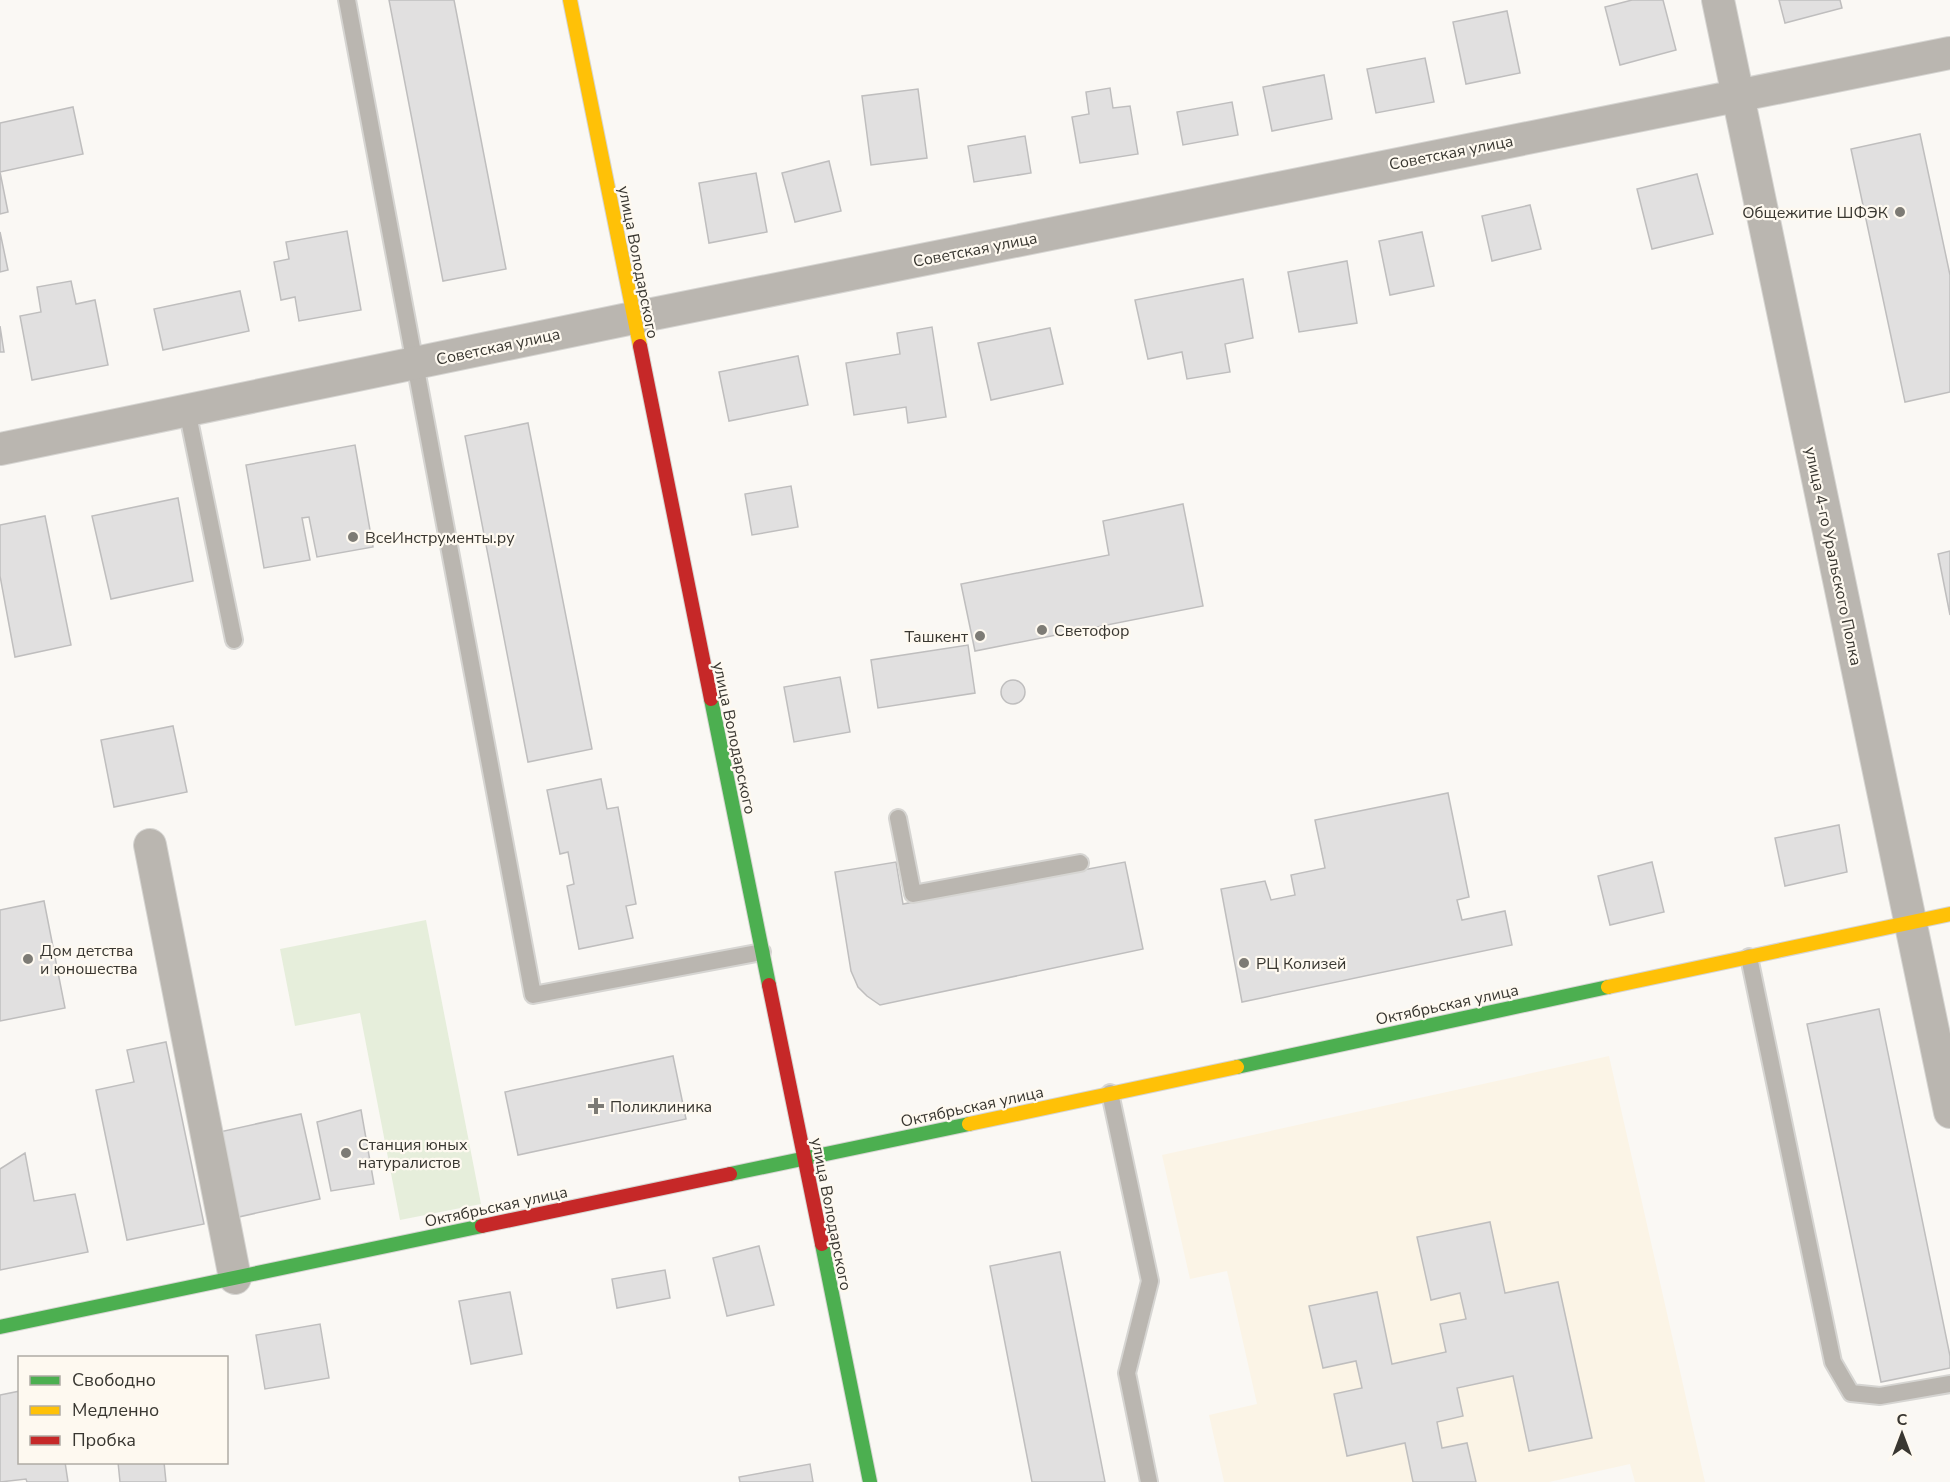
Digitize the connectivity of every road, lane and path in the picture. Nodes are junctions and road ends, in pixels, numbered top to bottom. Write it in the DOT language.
graph roads {
  1 [pos="347,0"];
  2 [pos="570,0"];
  3 [pos="1718,0"];
  4 [pos="1950,53"];
  5 [pos="1738,94"];
  6 [pos="633,318"];
  7 [pos="416,363"];
  8 [pos="187,410"];
  9 [pos="0,449"];
  10 [pos="234,640"];
  11 [pos="898,818"];
  12 [pos="150,845"];
  13 [pos="1080,863"];
  14 [pos="1950,914"];
  15 [pos="1911,923"];
  16 [pos="762,952"];
  17 [pos="1749,957"];
  18 [pos="1110,1093"];
  19 [pos="1950,1112"];
  20 [pos="804,1159"];
  21 [pos="235,1278"];
  22 [pos="0,1327"];
  23 [pos="1950,1384"];
  24 [pos="870,1482"];
  25 [pos="1149,1482"];
  1 -- 7 [label="lane"];
  2 -- 6 [label="street, улица Володарского"];
  3 -- 5 [label="street, улица 4-го Уральского Полка"];
  4 -- 5 [label="street, Советская улица"];
  5 -- 6 [label="street, Советская улица"];
  5 -- 15 [label="street, улица 4-го Уральского Полка"];
  6 -- 7 [label="street, Советская улица"];
  6 -- 16 [label="street, улица Володарского"];
  7 -- 8 [label="street, Советская улица"];
  7 -- 16 [label="lane"];
  8 -- 9 [label="street, Советская улица"];
  8 -- 10 [label="lane"];
  11 -- 13 [label="lane"];
  12 -- 21 [label="street"];
  14 -- 15 [label="street, Октябрьская улица"];
  15 -- 17 [label="street, Октябрьская улица"];
  15 -- 19 [label="street, улица 4-го Уральского Полка"];
  16 -- 20 [label="street, улица Володарского"];
  17 -- 18 [label="street, Октябрьская улица"];
  17 -- 23 [label="lane"];
  18 -- 20 [label="street, Октябрьская улица"];
  18 -- 25 [label="lane"];
  20 -- 21 [label="street, Октябрьская улица"];
  20 -- 24 [label="street, улица Володарского"];
  21 -- 22 [label="street, Октябрьская улица"];
}
